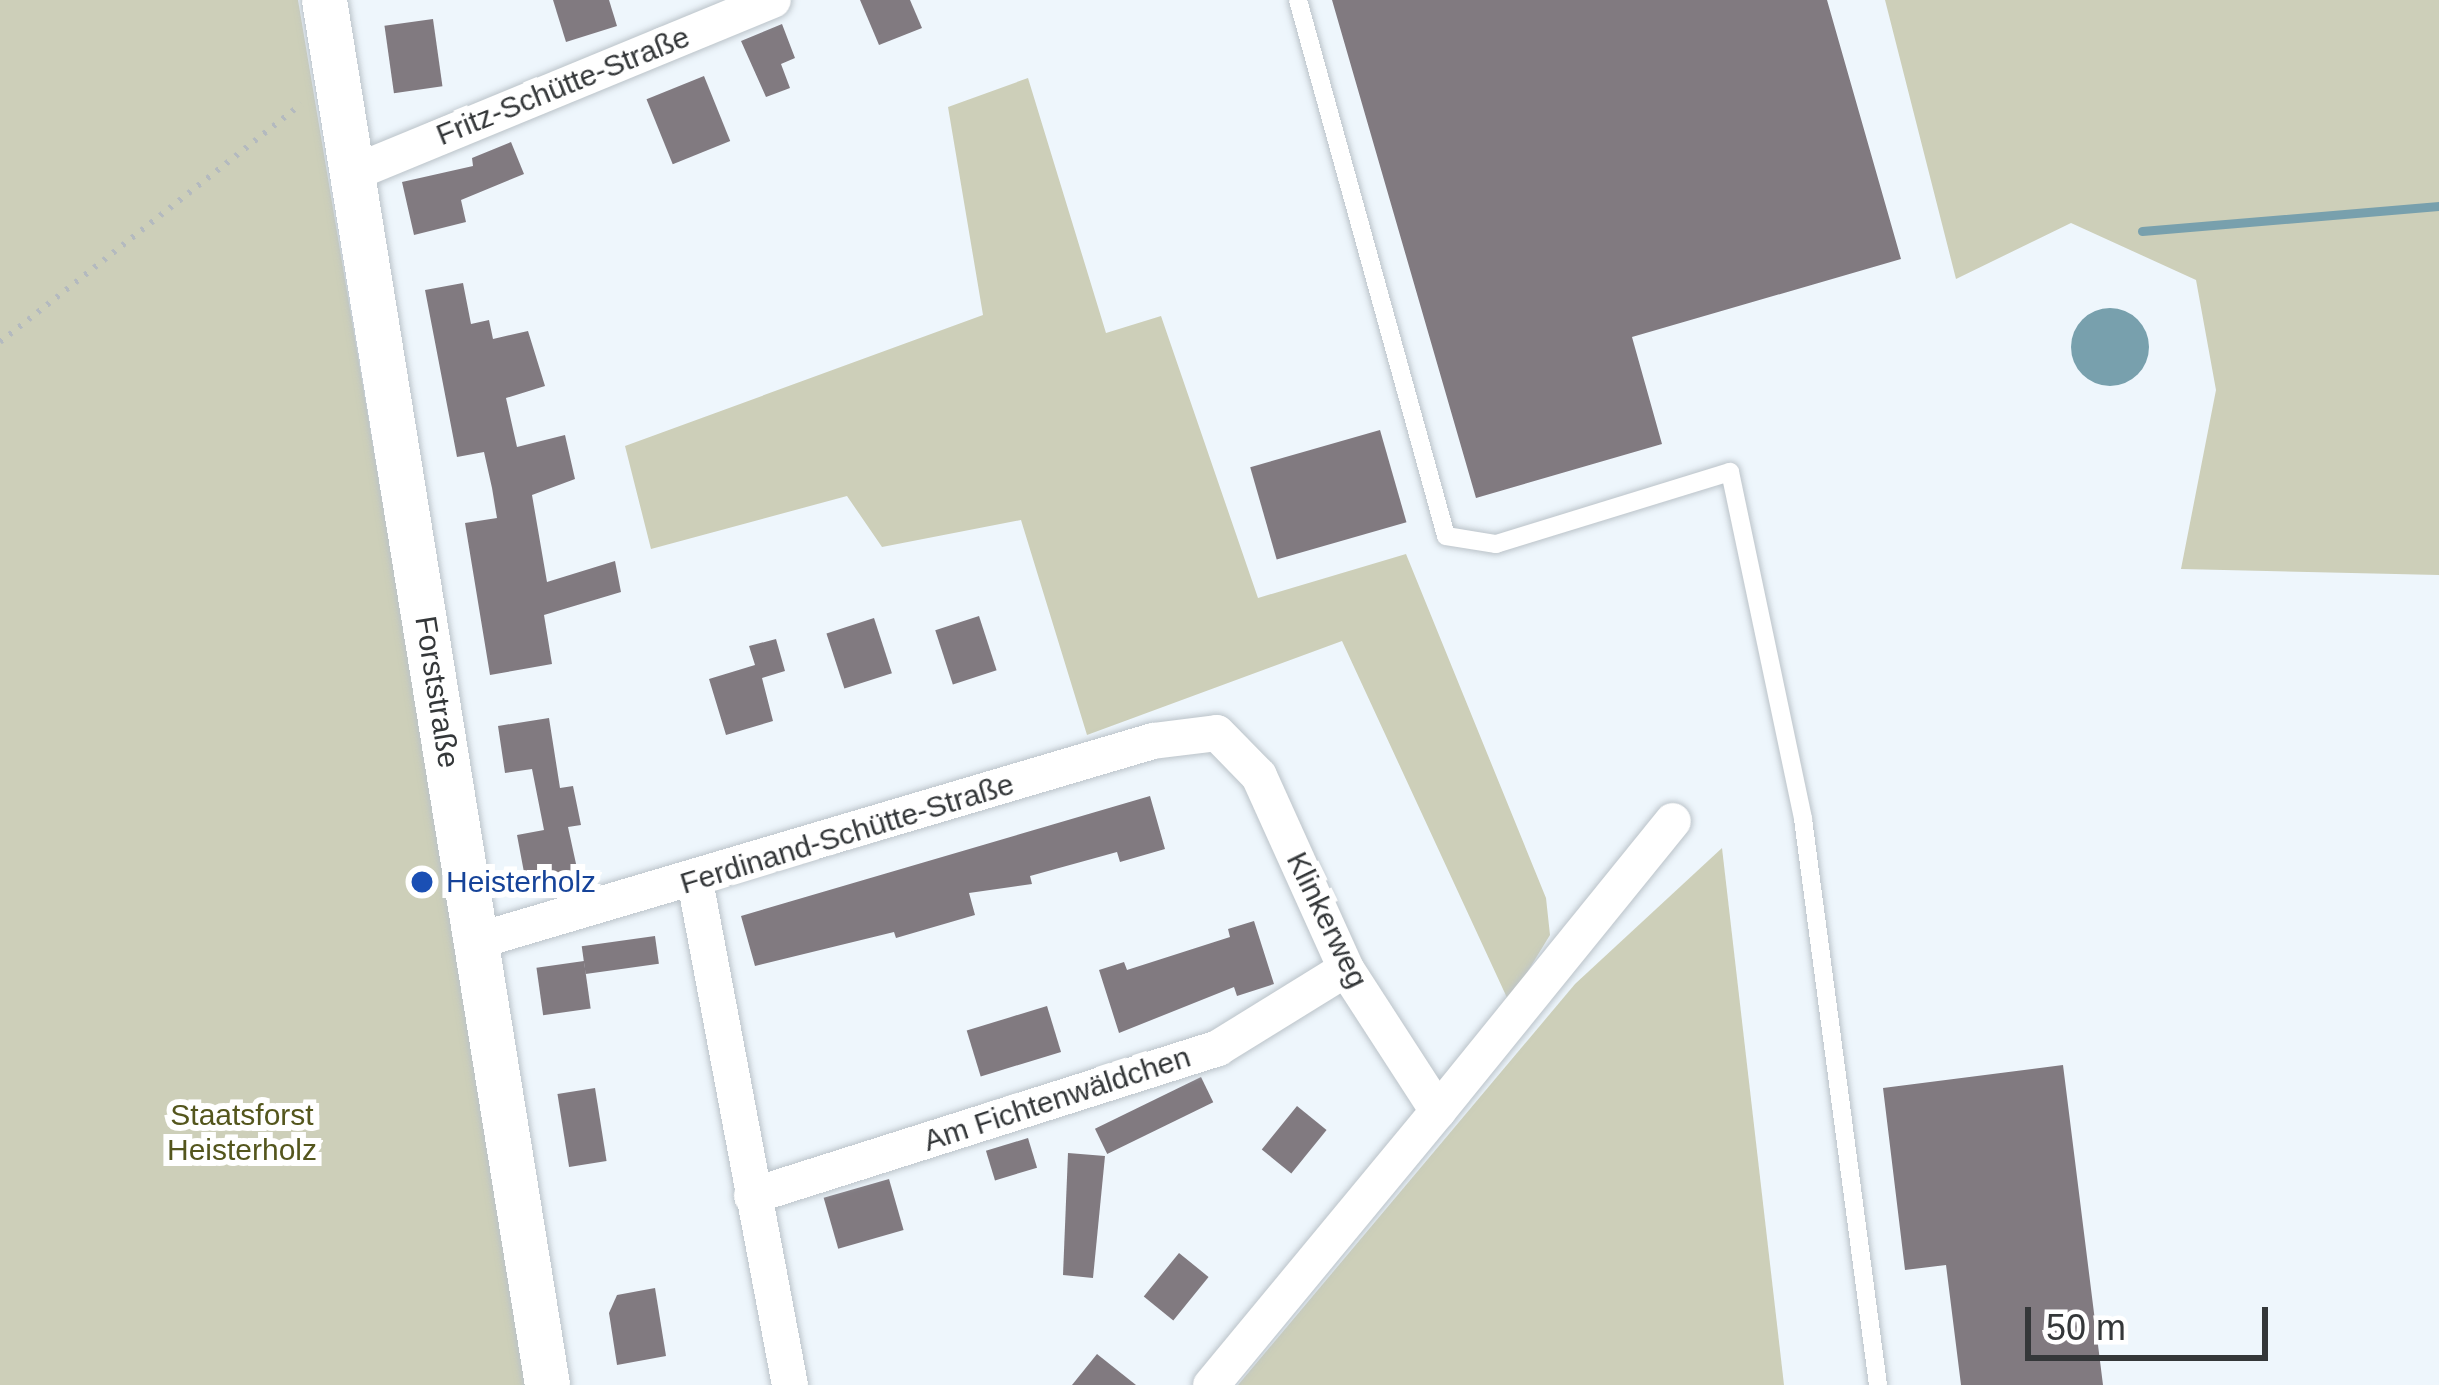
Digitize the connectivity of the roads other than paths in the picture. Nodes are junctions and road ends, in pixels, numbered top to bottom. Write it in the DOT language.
graph roads {
  1 [pos="325,0"];
  2 [pos="773,0"];
  3 [pos="1298,0"];
  4 [pos="352,172"];
  5 [pos="1217,733"];
  6 [pos="1673,821"];
  7 [pos="695,881"];
  8 [pos="477,941"];
  9 [pos="1346,969"];
  10 [pos="1438,1111"];
  11 [pos="752,1196"];
  12 [pos="547,1385"];
  13 [pos="790,1385"];
  14 [pos="1211,1385"];
  15 [pos="1878,1385"];
  1 -- 4 [label="street, Forststraße"];
  2 -- 4 [label="street, Fritz-Schütte-Straße"];
  3 -- 15 [label="lane"];
  4 -- 8 [label="street, Forststraße"];
  5 -- 7 [label="street, Ferdinand-Schütte-Straße"];
  5 -- 9 [label="street, Klinkerweg"];
  6 -- 10 [label="street"];
  7 -- 8 [label="street, Ferdinand-Schütte-Straße"];
  7 -- 11 [label="street"];
  8 -- 12 [label="street, Forststraße"];
  9 -- 10 [label="street, Klinkerweg"];
  9 -- 11 [label="street, Am Fichtenwäldchen"];
  10 -- 14 [label="street"];
  11 -- 13 [label="street"];
}
